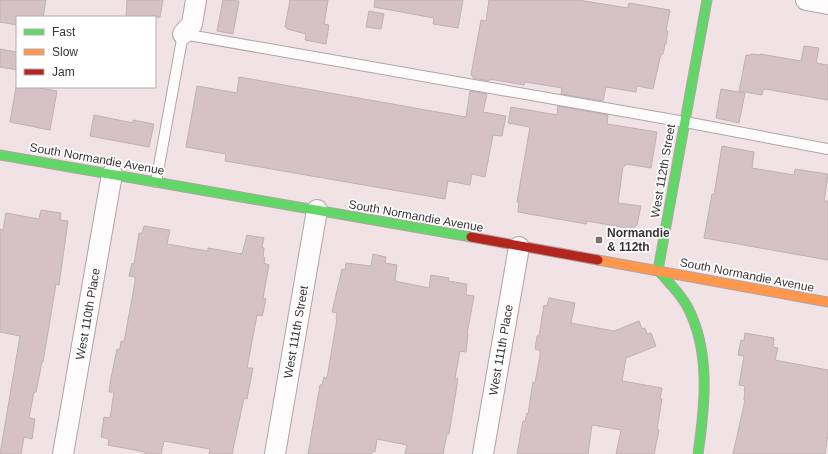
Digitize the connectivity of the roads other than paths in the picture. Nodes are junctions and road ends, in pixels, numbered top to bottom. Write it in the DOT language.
graph roads {
  1 [pos="196,0"];
  2 [pos="706,0"];
  3 [pos="806,0"];
  4 [pos="828,4"];
  5 [pos="183,34"];
  6 [pos="684,122"];
  7 [pos="828,149"];
  8 [pos="0,155"];
  9 [pos="112,174"];
  10 [pos="156,182"];
  11 [pos="317,210"];
  12 [pos="519,247"];
  13 [pos="658,270"];
  14 [pos="828,302"];
  15 [pos="63,454"];
  16 [pos="275,454"];
  17 [pos="483,454"];
  18 [pos="698,454"];
  1 -- 5 [label="street"];
  2 -- 6 [label="main road, West 112th Street"];
  3 -- 4 [label="street"];
  5 -- 6 [label="lane"];
  5 -- 10 [label="lane"];
  6 -- 7 [label="lane"];
  6 -- 13 [label="main road, West 112th Street"];
  8 -- 9 [label="main road, South Normandie Avenue"];
  9 -- 10 [label="main road, South Normandie Avenue"];
  9 -- 15 [label="street, West 110th Place"];
  10 -- 11 [label="main road, South Normandie Avenue"];
  11 -- 12 [label="main road, South Normandie Avenue"];
  11 -- 16 [label="street, West 111th Street"];
  12 -- 13 [label="main road, South Normandie Avenue"];
  12 -- 17 [label="street, West 111th Place"];
  13 -- 14 [label="main road, South Normandie Avenue"];
  13 -- 18 [label="main road"];
}
